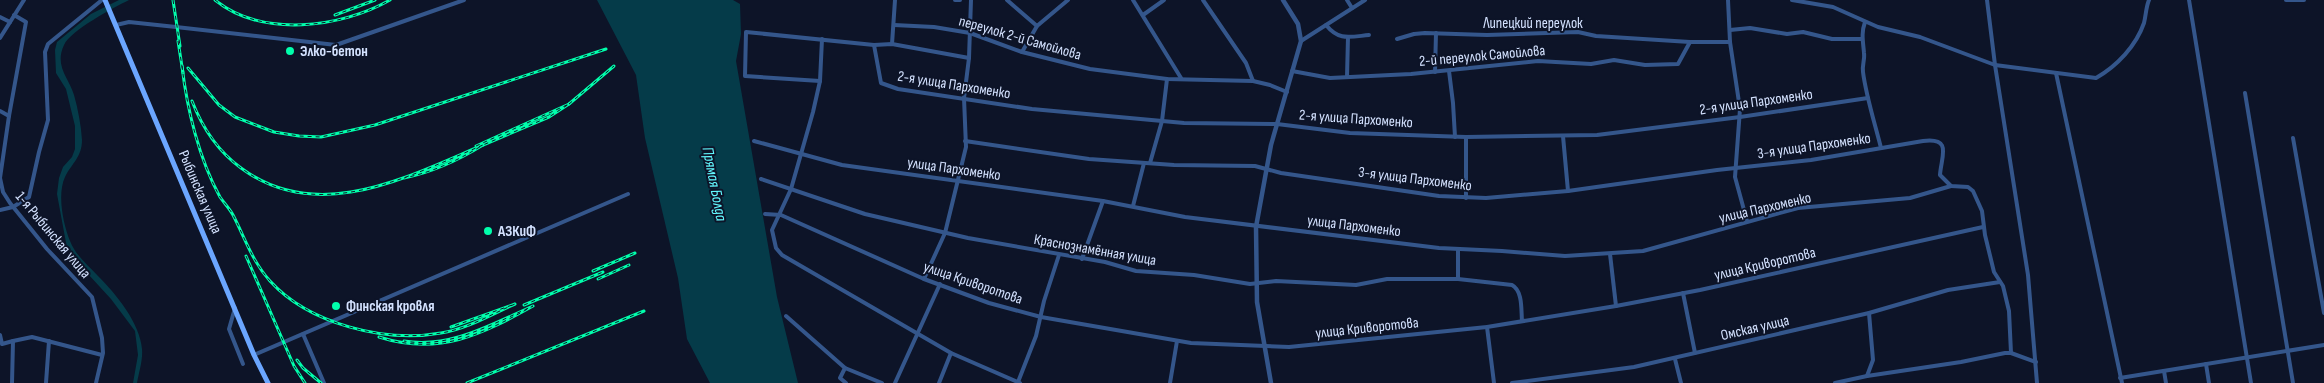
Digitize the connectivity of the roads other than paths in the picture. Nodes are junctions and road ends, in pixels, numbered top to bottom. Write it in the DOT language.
graph roads {
  1 [pos="24,0"];
  2 [pos="104,0"];
  3 [pos="464,0"];
  4 [pos="895,0"];
  5 [pos="955,0"];
  6 [pos="960,0"];
  7 [pos="971,0"];
  8 [pos="1007,0"];
  9 [pos="1068,0"];
  10 [pos="1133,0"];
  11 [pos="1164,0"];
  12 [pos="1203,0"];
  13 [pos="1283,0"];
  14 [pos="1347,0"];
  15 [pos="1365,0"];
  16 [pos="1728,0"];
  17 [pos="1792,0"];
  18 [pos="1987,0"];
  19 [pos="2149,0"];
  20 [pos="2189,0"];
  21 [pos="2286,0"];
  22 [pos="2304,0"];
  23 [pos="1352,8"];
  24 [pos="14,15"];
  25 [pos="1143,15"];
  26 [pos="0,17"];
  27 [pos="10,22"];
  28 [pos="1865,22"];
  29 [pos="116,25"];
  30 [pos="894,25"];
  31 [pos="1326,25"];
  32 [pos="1037,26"];
  33 [pos="1730,30"];
  34 [pos="970,33"];
  35 [pos="1436,33"];
  36 [pos="1369,35"];
  37 [pos="1348,37"];
  38 [pos="0,38"];
  39 [pos="822,38"];
  40 [pos="1397,39"];
  41 [pos="1862,39"];
  42 [pos="1300,41"];
  43 [pos="1690,42"];
  44 [pos="1730,42"];
  45 [pos="874,44"];
  46 [pos="892,44"];
  47 [pos="1022,52"];
  48 [pos="969,58"];
  49 [pos="1995,65"];
  50 [pos="1292,71"];
  51 [pos="1449,71"];
  52 [pos="1435,72"];
  53 [pos="2056,73"];
  54 [pos="1348,77"];
  55 [pos="1181,78"];
  56 [pos="1167,79"];
  57 [pos="820,81"];
  58 [pos="1253,81"];
  59 [pos="1287,92"];
  60 [pos="2245,93"];
  61 [pos="964,98"];
  62 [pos="1868,98"];
  63 [pos="0,112"];
  64 [pos="9,116"];
  65 [pos="1740,117"];
  66 [pos="1162,120"];
  67 [pos="1277,124"];
  68 [pos="1564,136"];
  69 [pos="1455,137"];
  70 [pos="1466,137"];
  71 [pos="0,138"];
  72 [pos="2293,138"];
  73 [pos="5,139"];
  74 [pos="754,141"];
  75 [pos="965,141"];
  76 [pos="1880,148"];
  77 [pos="801,154"];
  78 [pos="1144,163"];
  79 [pos="1150,163"];
  80 [pos="1735,168"];
  81 [pos="1267,169"];
  82 [pos="761,179"];
  83 [pos="959,182"];
  84 [pos="1951,186"];
  85 [pos="791,189"];
  86 [pos="1568,191"];
  87 [pos="628,194"];
  88 [pos="1466,198"];
  89 [pos="1103,201"];
  90 [pos="1133,206"];
  91 [pos="13,207"];
  92 [pos="0,210"];
  93 [pos="765,214"];
  94 [pos="780,216"];
  95 [pos="1746,222"];
  96 [pos="1256,227"];
  97 [pos="1983,227"];
  98 [pos="946,233"];
  99 [pos="1458,250"];
  100 [pos="1610,254"];
  101 [pos="1059,255"];
  102 [pos="1082,259"];
  103 [pos="924,279"];
  104 [pos="1458,279"];
  105 [pos="1256,282"];
  106 [pos="2000,282"];
  107 [pos="940,284"];
  108 [pos="1683,294"];
  109 [pos="1616,306"];
  110 [pos="234,308"];
  111 [pos="1869,313"];
  112 [pos="2324,313"];
  113 [pos="786,316"];
  114 [pos="1041,317"];
  115 [pos="1522,321"];
  116 [pos="1487,327"];
  117 [pos="303,334"];
  118 [pos="0,335"];
  119 [pos="918,335"];
  120 [pos="13,341"];
  121 [pos="49,341"];
  122 [pos="1177,341"];
  123 [pos="1263,345"];
  124 [pos="2324,345"];
  125 [pos="2287,350"];
  126 [pos="951,353"];
  127 [pos="1695,353"];
  128 [pos="2011,353"];
  129 [pos="102,355"];
  130 [pos="254,355"];
  131 [pos="2247,356"];
  132 [pos="1674,359"];
  133 [pos="2036,362"];
  134 [pos="243,364"];
  135 [pos="2206,364"];
  136 [pos="845,368"];
  137 [pos="2164,371"];
  138 [pos="1866,376"];
  139 [pos="2120,378"];
  140 [pos="12,383"];
  141 [pos="46,383"];
  142 [pos="96,383"];
  143 [pos="268,383"];
  144 [pos="324,383"];
  145 [pos="846,383"];
  146 [pos="882,383"];
  147 [pos="895,383"];
  148 [pos="939,383"];
  149 [pos="1019,383"];
  150 [pos="1170,383"];
  151 [pos="1271,383"];
  152 [pos="1494,383"];
  153 [pos="1512,383"];
  154 [pos="1681,383"];
  155 [pos="1835,383"];
  156 [pos="2038,383"];
  157 [pos="2122,383"];
  158 [pos="2166,383"];
  159 [pos="2209,383"];
  160 [pos="2251,383"];
  161 [pos="2293,383"];
  1 -- 24 [label="street"];
  2 -- 29 [label="main road, Рыбинская улица"];
  2 -- 91 [label="street"];
  3 -- 29 [label="street"];
  4 -- 30 [label="street"];
  5 -- 6 [label="street"];
  7 -- 34 [label="street"];
  8 -- 32 [label="street"];
  9 -- 32 [label="street"];
  10 -- 25 [label="street"];
  11 -- 25 [label="street"];
  12 -- 58 [label="street"];
  13 -- 42 [label="street"];
  14 -- 23 [label="street"];
  15 -- 23 [label="street"];
  16 -- 33 [label="street"];
  17 -- 28 [label="street"];
  18 -- 49 [label="street"];
  19 -- 53 [label="street"];
  20 -- 131 [label="street"];
  21 -- 22 [label="street"];
  23 -- 31 [label="street"];
  24 -- 27 [label="street"];
  24 -- 64 [label="street, 1-я Рыбинская улица"];
  25 -- 55 [label="street"];
  26 -- 27 [label="street"];
  27 -- 38 [label="street"];
  28 -- 41 [label="street"];
  28 -- 49 [label="street"];
  29 -- 110 [label="main road, Рыбинская улица"];
  30 -- 34 [label="street, переулок 2-й Самойлова"];
  30 -- 46 [label="street"];
  31 -- 37 [label="street"];
  31 -- 42 [label="street"];
  32 -- 47 [label="street"];
  33 -- 41 [label="street"];
  33 -- 44 [label="street"];
  34 -- 47 [label="street, переулок 2-й Самойлова"];
  34 -- 48 [label="street"];
  35 -- 40 [label="street, Липецкий переулок"];
  35 -- 43 [label="street, Липецкий переулок"];
  35 -- 52 [label="street"];
  36 -- 37 [label="street"];
  37 -- 54 [label="street"];
  39 -- 45 [label="street"];
  39 -- 57 [label="street"];
  39 -- 57 [label="street"];
  41 -- 62 [label="street"];
  42 -- 50 [label="street"];
  43 -- 44 [label="street, Липецкий переулок"];
  43 -- 51 [label="street, 2-й переулок Самойлова"];
  44 -- 65 [label="street"];
  45 -- 46 [label="street"];
  45 -- 61 [label="street, 2-я улица Пархоменко"];
  46 -- 48 [label="street"];
  47 -- 56 [label="street, переулок 2-й Самойлова"];
  48 -- 61 [label="street"];
  49 -- 53 [label="street"];
  49 -- 133 [label="street"];
  50 -- 54 [label="street, 2-й переулок Самойлова"];
  50 -- 59 [label="street"];
  51 -- 52 [label="street, 2-й переулок Самойлова"];
  51 -- 69 [label="street"];
  52 -- 54 [label="street, 2-й переулок Самойлова"];
  53 -- 139 [label="street"];
  55 -- 56 [label="street, переулок 2-й Самойлова"];
  55 -- 58 [label="street, переулок 2-й Самойлова"];
  56 -- 66 [label="street"];
  57 -- 77 [label="street"];
  58 -- 59 [label="street, переулок 2-й Самойлова"];
  59 -- 67 [label="street"];
  60 -- 125 [label="street"];
  61 -- 66 [label="street, 2-я улица Пархоменко"];
  61 -- 75 [label="street"];
  62 -- 65 [label="street, 2-я улица Пархоменко"];
  62 -- 76 [label="street"];
  63 -- 64 [label="street"];
  64 -- 73 [label="street, 1-я Рыбинская улица"];
  65 -- 68 [label="street, 2-я улица Пархоменко"];
  65 -- 80 [label="street"];
  66 -- 67 [label="street, 2-я улица Пархоменко"];
  66 -- 79 [label="street"];
  67 -- 69 [label="street, 2-я улица Пархоменко"];
  67 -- 81 [label="street"];
  68 -- 70 [label="street, 2-я улица Пархоменко"];
  68 -- 86 [label="street"];
  69 -- 70 [label="street, 2-я улица Пархоменко"];
  70 -- 88 [label="street"];
  71 -- 73 [label="street"];
  72 -- 112 [label="street"];
  73 -- 91 [label="street, 1-я Рыбинская улица"];
  74 -- 77 [label="street, улица Пархоменко"];
  75 -- 78 [label="street, 3-я улица Пархоменко"];
  75 -- 83 [label="street"];
  76 -- 80 [label="street, 3-я улица Пархоменко"];
  76 -- 84 [label="street, 3-я улица Пархоменко"];
  77 -- 83 [label="street, улица Пархоменко"];
  77 -- 85 [label="street"];
  78 -- 79 [label="street, 3-я улица Пархоменко"];
  78 -- 90 [label="street"];
  79 -- 81 [label="street, 3-я улица Пархоменко"];
  80 -- 86 [label="street, 3-я улица Пархоменко"];
  80 -- 95 [label="street"];
  81 -- 88 [label="street, 3-я улица Пархоменко"];
  81 -- 96 [label="street"];
  82 -- 85 [label="street, Краснознамённая улица"];
  83 -- 89 [label="street, улица Пархоменко"];
  83 -- 98 [label="street"];
  84 -- 95 [label="street, улица Пархоменко"];
  84 -- 97 [label="street"];
  85 -- 94 [label="street"];
  85 -- 98 [label="street, Краснознамённая улица"];
  86 -- 88 [label="street, 3-я улица Пархоменко"];
  87 -- 117 [label="street"];
  89 -- 90 [label="street, улица Пархоменко"];
  89 -- 102 [label="street"];
  90 -- 96 [label="street, улица Пархоменко"];
  91 -- 92 [label="street"];
  91 -- 129 [label="street, 1-я Рыбинская улица"];
  93 -- 94 [label="street, улица Криворотова"];
  94 -- 103 [label="street, улица Криворотова"];
  94 -- 119 [label="street"];
  95 -- 100 [label="street, улица Пархоменко"];
  96 -- 99 [label="street, улица Пархоменко"];
  96 -- 105 [label="street"];
  97 -- 106 [label="street"];
  97 -- 108 [label="street, улица Криворотова"];
  98 -- 101 [label="street, Краснознамённая улица"];
  98 -- 103 [label="street"];
  99 -- 100 [label="street, улица Пархоменко"];
  99 -- 104 [label="street"];
  100 -- 109 [label="street"];
  101 -- 102 [label="street, Краснознамённая улица"];
  101 -- 114 [label="street"];
  102 -- 105 [label="street, Краснознамённая улица"];
  103 -- 107 [label="street, улица Криворотова"];
  104 -- 105 [label="street, Краснознамённая улица"];
  104 -- 115 [label="street, Краснознамённая улица"];
  105 -- 123 [label="street"];
  106 -- 111 [label="street, Омская улица"];
  106 -- 128 [label="street"];
  107 -- 114 [label="street, улица Криворотова"];
  107 -- 119 [label="street"];
  108 -- 109 [label="street, улица Криворотова"];
  108 -- 127 [label="street"];
  109 -- 115 [label="street, улица Криворотова"];
  110 -- 130 [label="main road, Рыбинская улица"];
  110 -- 134 [label="street"];
  111 -- 127 [label="street, Омская улица"];
  111 -- 138 [label="street"];
  113 -- 136 [label="street"];
  114 -- 122 [label="street, улица Криворотова"];
  114 -- 149 [label="street"];
  115 -- 116 [label="street, улица Криворотова"];
  116 -- 123 [label="street, улица Криворотова"];
  116 -- 152 [label="street"];
  117 -- 130 [label="street"];
  117 -- 144 [label="street"];
  118 -- 120 [label="street"];
  119 -- 126 [label="street"];
  119 -- 147 [label="street"];
  120 -- 121 [label="street"];
  120 -- 140 [label="street"];
  121 -- 129 [label="street"];
  121 -- 141 [label="street"];
  122 -- 123 [label="street, улица Криворотова"];
  122 -- 150 [label="street"];
  123 -- 151 [label="street"];
  124 -- 125 [label="street"];
  125 -- 131 [label="street"];
  125 -- 161 [label="street"];
  126 -- 148 [label="street"];
  126 -- 149 [label="street"];
  127 -- 132 [label="street, Омская улица"];
  128 -- 133 [label="street"];
  128 -- 138 [label="street"];
  129 -- 142 [label="street, 1-я Рыбинская улица"];
  130 -- 143 [label="main road, Рыбинская улица"];
  131 -- 135 [label="street"];
  131 -- 160 [label="street"];
  132 -- 153 [label="street, Омская улица"];
  132 -- 154 [label="street"];
  133 -- 156 [label="street"];
  135 -- 137 [label="street"];
  135 -- 159 [label="street"];
  136 -- 145 [label="street"];
  136 -- 146 [label="street"];
  137 -- 139 [label="street"];
  137 -- 158 [label="street"];
  138 -- 155 [label="street"];
  139 -- 157 [label="street"];
}
